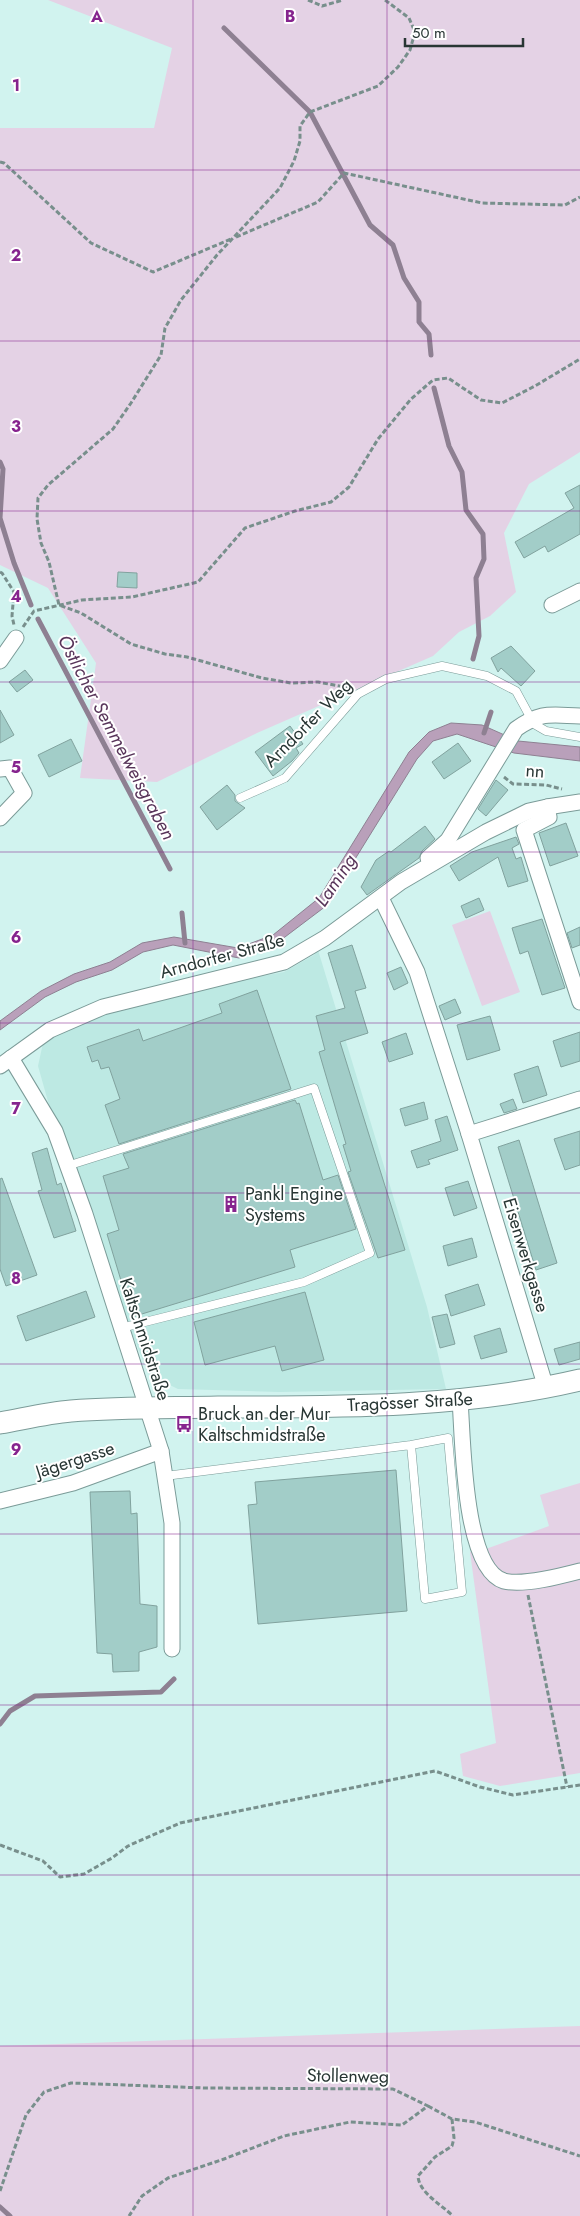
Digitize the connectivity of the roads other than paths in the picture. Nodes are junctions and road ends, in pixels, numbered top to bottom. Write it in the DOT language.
graph roads {
  1 [pos="580,591"];
  2 [pos="552,605"];
  3 [pos="16,638"];
  4 [pos="0,661"];
  5 [pos="580,716"];
  6 [pos="531,718"];
  7 [pos="580,737"];
  8 [pos="0,768"];
  9 [pos="576,796"];
  10 [pos="240,798"];
  11 [pos="547,807"];
  12 [pos="0,818"];
  13 [pos="401,882"];
  14 [pos="381,898"];
  15 [pos="580,1002"];
  16 [pos="6,1062"];
  17 [pos="580,1099"];
  18 [pos="469,1134"];
  19 [pos="67,1166"];
  20 [pos="122,1328"];
  21 [pos="580,1380"];
  22 [pos="546,1388"];
  23 [pos="460,1400"];
  24 [pos="148,1407"];
  25 [pos="0,1423"];
  26 [pos="411,1446"];
  27 [pos="161,1451"];
  28 [pos="164,1476"];
  29 [pos="0,1501"];
  30 [pos="580,1571"];
  31 [pos="172,1649"];
  1 -- 2 [label="street"];
  3 -- 4 [label="street"];
  5 -- 6 [label="street"];
  6 -- 7 [label="lane"];
  6 -- 10 [label="lane, Arndorfer Weg"];
  6 -- 13 [label="street"];
  8 -- 12 [label="street"];
  9 -- 11 [label="street, Arndorfer Straße"];
  11 -- 13 [label="street, Arndorfer Straße"];
  11 -- 15 [label="street"];
  13 -- 14 [label="street, Arndorfer Straße"];
  14 -- 16 [label="street, Arndorfer Straße"];
  14 -- 18 [label="street, Eisenwerkgasse"];
  16 -- 19 [label="street, Kaltschmidstraße"];
  17 -- 18 [label="street"];
  18 -- 22 [label="street, Eisenwerkgasse"];
  19 -- 20 [label="street, Kaltschmidstraße"];
  19 -- 20 [label="lane"];
  20 -- 24 [label="street, Kaltschmidstraße"];
  21 -- 22 [label="main road, Tragösser Straße"];
  22 -- 23 [label="main road, Tragösser Straße"];
  23 -- 24 [label="main road, Tragösser Straße"];
  23 -- 30 [label="street"];
  24 -- 25 [label="main road, Tragösser Straße"];
  24 -- 27 [label="street, Kaltschmidstraße"];
  26 -- 26 [label="lane"];
  26 -- 28 [label="lane"];
  27 -- 28 [label="street, Kaltschmidstraße"];
  27 -- 29 [label="street, Jägergasse"];
  28 -- 31 [label="street, Kaltschmidstraße"];
}
